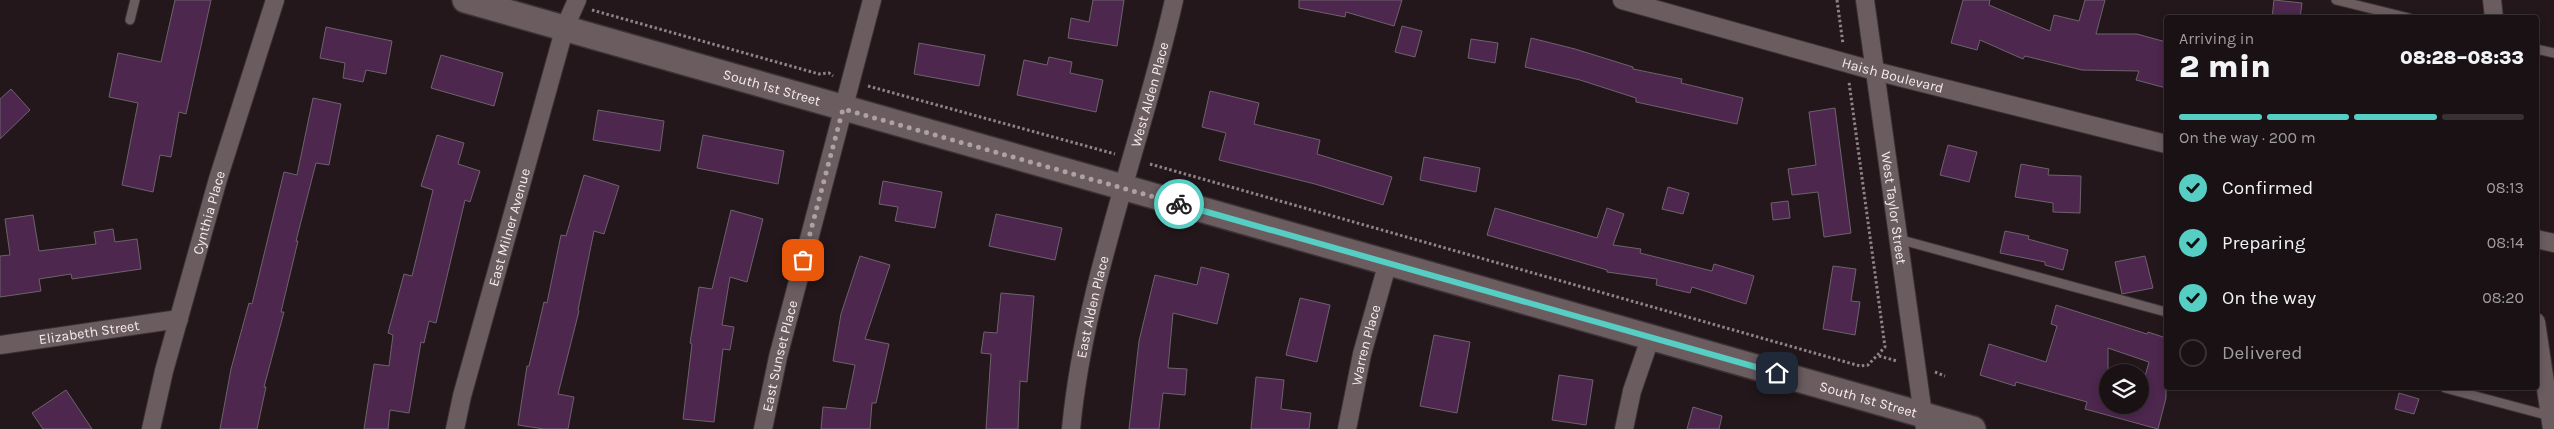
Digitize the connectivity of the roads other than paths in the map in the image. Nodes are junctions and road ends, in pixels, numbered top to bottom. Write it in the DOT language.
graph roads {
  1 [pos="135,0"];
  2 [pos="275,0"];
  3 [pos="465,0"];
  4 [pos="872,0"];
  5 [pos="1174,0"];
  6 [pos="1622,0"];
  7 [pos="1865,0"];
  8 [pos="2336,0"];
  9 [pos="2492,0"];
  10 [pos="572,11"];
  11 [pos="2397,15"];
  12 [pos="2494,15"];
  13 [pos="130,20"];
  14 [pos="2539,50"];
  15 [pos="2554,53"];
  16 [pos="1875,71"];
  17 [pos="843,109"];
  18 [pos="2164,143"];
  19 [pos="1122,188"];
  20 [pos="1898,239"];
  21 [pos="2539,240"];
  22 [pos="2554,243"];
  23 [pos="1388,262"];
  24 [pos="2164,311"];
  25 [pos="179,319"];
  26 [pos="1651,336"];
  27 [pos="2539,341"];
  28 [pos="0,345"];
  29 [pos="2451,390"];
  30 [pos="1924,422"];
  31 [pos="2552,423"];
  32 [pos="151,429"];
  33 [pos="455,429"];
  34 [pos="763,429"];
  35 [pos="1071,429"];
  36 [pos="1347,429"];
  37 [pos="1624,429"];
  38 [pos="1973,429"];
  1 -- 13 [label="lane"];
  2 -- 25 [label="street, Cynthia Place"];
  3 -- 10 [label="street, South 1st Street"];
  4 -- 17 [label="street, East Sunset Place"];
  5 -- 19 [label="street, West Alden Place"];
  6 -- 16 [label="street, Haish Boulevard"];
  7 -- 16 [label="street, West Taylor Street"];
  8 -- 11 [label="lane"];
  9 -- 12 [label="street"];
  10 -- 17 [label="street, South 1st Street"];
  10 -- 33 [label="street, East Milner Avenue"];
  14 -- 15 [label="lane"];
  16 -- 18 [label="street, Haish Boulevard"];
  16 -- 20 [label="street, West Taylor Street"];
  17 -- 19 [label="street, South 1st Street"];
  17 -- 34 [label="street, East Sunset Place"];
  19 -- 23 [label="street, South 1st Street"];
  19 -- 35 [label="street, East Alden Place"];
  20 -- 24 [label="lane"];
  20 -- 30 [label="street, West Taylor Street"];
  21 -- 22 [label="street"];
  23 -- 26 [label="street, South 1st Street"];
  23 -- 36 [label="street, Warren Place"];
  25 -- 28 [label="street, Elizabeth Street"];
  25 -- 32 [label="street, Cynthia Place"];
  26 -- 30 [label="street, South 1st Street"];
  26 -- 37 [label="street"];
  27 -- 31 [label="street"];
  29 -- 31 [label="lane"];
  30 -- 38 [label="street, South 1st Street"];
}
